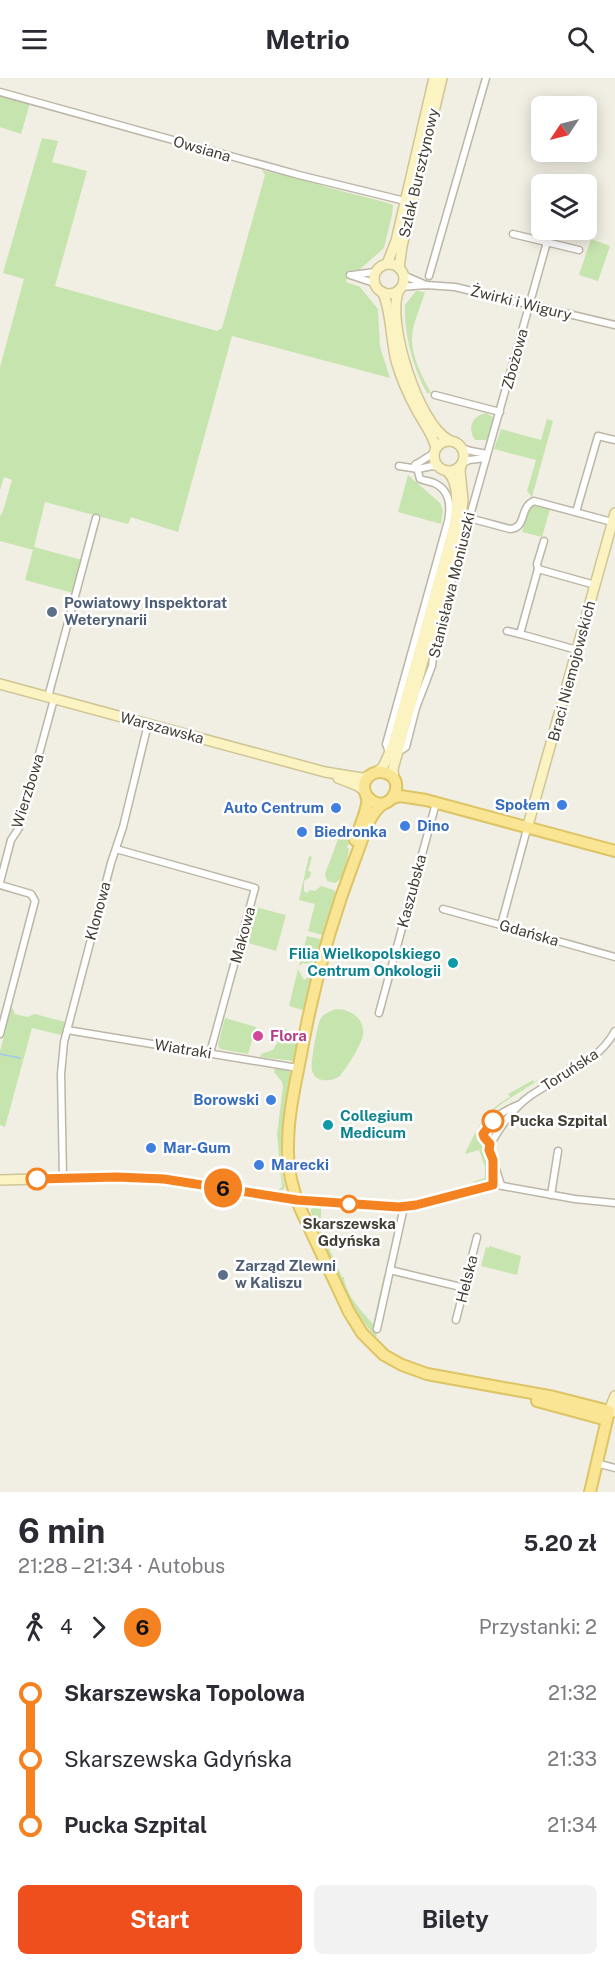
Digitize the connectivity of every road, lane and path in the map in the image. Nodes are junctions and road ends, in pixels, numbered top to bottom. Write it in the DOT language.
graph roads {
  1 [pos="434,78"];
  2 [pos="442,78"];
  3 [pos="486,78"];
  4 [pos="0,92"];
  5 [pos="405,201"];
  6 [pos="513,234"];
  7 [pos="547,242"];
  8 [pos="579,250"];
  9 [pos="387,264"];
  10 [pos="375,272"];
  11 [pos="401,272"];
  12 [pos="429,276"];
  13 [pos="374,283"];
  14 [pos="426,285"];
  15 [pos="400,289"];
  16 [pos="382,292"];
  17 [pos="529,305"];
  18 [pos="615,325"];
  19 [pos="435,394"];
  20 [pos="501,410"];
  21 [pos="449,440"];
  22 [pos="615,440"];
  23 [pos="462,448"];
  24 [pos="435,451"];
  25 [pos="487,456"];
  26 [pos="462,464"];
  27 [pos="399,466"];
  28 [pos="415,467"];
  29 [pos="443,469"];
  30 [pos="576,512"];
  31 [pos="96,518"];
  32 [pos="469,518"];
  33 [pos="614,518"];
  34 [pos="543,541"];
  35 [pos="538,569"];
  36 [pos="595,585"];
  37 [pos="507,631"];
  38 [pos="520,634"];
  39 [pos="577,650"];
  40 [pos="0,684"];
  41 [pos="51,698"];
  42 [pos="148,724"];
  43 [pos="394,753"];
  44 [pos="324,772"];
  45 [pos="374,774"];
  46 [pos="395,781"];
  47 [pos="366,793"];
  48 [pos="388,801"];
  49 [pos="431,801"];
  50 [pos="527,829"];
  51 [pos="116,849"];
  52 [pos="615,851"];
  53 [pos="347,879"];
  54 [pos="0,884"];
  55 [pos="443,909"];
  56 [pos="501,925"];
  57 [pos="615,957"];
  58 [pos="379,1013"];
  59 [pos="67,1030"];
  60 [pos="0,1034"];
  61 [pos="614,1035"];
  62 [pos="210,1053"];
  63 [pos="298,1068"];
  64 [pos="521,1104"];
  65 [pos="496,1117"];
  66 [pos="504,1124"];
  67 [pos="490,1144"];
  68 [pos="558,1150"];
  69 [pos="493,1160"];
  70 [pos="63,1178"];
  71 [pos="0,1180"];
  72 [pos="493,1185"];
  73 [pos="501,1185"];
  74 [pos="551,1195"];
  75 [pos="297,1200"];
  76 [pos="615,1203"];
  77 [pos="404,1207"];
  78 [pos="477,1237"];
  79 [pos="390,1270"];
  80 [pos="465,1288"];
  81 [pos="456,1320"];
  82 [pos="377,1329"];
  83 [pos="615,1396"];
  84 [pos="612,1416"];
  85 [pos="596,1463"];
  86 [pos="615,1468"];
  87 [pos="590,1492"];
  1 -- 5 [label="main road, Szlak Bursztynowy"];
  2 -- 11 [label="main road, Szlak Bursztynowy"];
  3 -- 12 [label="street"];
  4 -- 5 [label="street, Owsiana"];
  5 -- 9 [label="main road, Szlak Bursztynowy"];
  6 -- 7 [label="street"];
  7 -- 8 [label="street"];
  7 -- 17 [label="street, Zbożowa"];
  9 -- 10 [label="main road"];
  9 -- 11 [label="main road"];
  10 -- 13 [label="main road"];
  10 -- 13 [label="street"];
  11 -- 14 [label="street, Żwirki i Wigury"];
  11 -- 15 [label="main road"];
  13 -- 16 [label="main road"];
  14 -- 15 [label="street, Żwirki i Wigury"];
  14 -- 17 [label="street, Żwirki i Wigury"];
  15 -- 16 [label="main road"];
  15 -- 21 [label="main road"];
  16 -- 24 [label="main road"];
  17 -- 18 [label="street, Żwirki i Wigury"];
  17 -- 20 [label="street, Zbożowa"];
  19 -- 20 [label="street"];
  20 -- 25 [label="street, Stanisława Moniuszki"];
  21 -- 23 [label="main road"];
  21 -- 24 [label="main road"];
  22 -- 30 [label="street"];
  23 -- 25 [label="street"];
  23 -- 26 [label="main road"];
  24 -- 28 [label="street"];
  24 -- 29 [label="main road"];
  25 -- 26 [label="street"];
  25 -- 32 [label="street, Stanisława Moniuszki"];
  26 -- 29 [label="main road"];
  26 -- 43 [label="main road, Stanisława Moniuszki"];
  27 -- 28 [label="street"];
  28 -- 29 [label="street"];
  28 -- 43 [label="street, Stanisława Moniuszki"];
  29 -- 43 [label="main road, Stanisława Moniuszki"];
  30 -- 32 [label="street"];
  30 -- 33 [label="street"];
  31 -- 41 [label="street, Wierzbowa"];
  32 -- 43 [label="street, Stanisława Moniuszki"];
  33 -- 36 [label="main road, Braci Niemojowskich"];
  34 -- 35 [label="street"];
  35 -- 36 [label="street"];
  35 -- 38 [label="street"];
  36 -- 39 [label="main road, Braci Niemojowskich"];
  37 -- 38 [label="street"];
  38 -- 39 [label="street"];
  39 -- 50 [label="main road, Braci Niemojowskich"];
  40 -- 41 [label="main road, Warszawska"];
  41 -- 42 [label="main road, Warszawska"];
  41 -- 54 [label="street, Wierzbowa"];
  42 -- 44 [label="main road, Warszawska"];
  42 -- 51 [label="street, Klonowa"];
  43 -- 45 [label="main road, Stanisława Moniuszki"];
  43 -- 46 [label="main road, Stanisława Moniuszki"];
  44 -- 45 [label="main road, Warszawska"];
  44 -- 47 [label="main road, Warszawska"];
  45 -- 46 [label="main road"];
  45 -- 47 [label="main road"];
  46 -- 48 [label="main road"];
  46 -- 49 [label="main road"];
  47 -- 48 [label="main road"];
  47 -- 53 [label="main road"];
  48 -- 49 [label="main road"];
  48 -- 53 [label="main road"];
  49 -- 50 [label="main road"];
  49 -- 58 [label="street, Kaszubska"];
  50 -- 52 [label="main road"];
  50 -- 56 [label="street"];
  51 -- 59 [label="street, Klonowa"];
  51 -- 62 [label="street, Makowa"];
  53 -- 63 [label="main road"];
  54 -- 60 [label="street"];
  55 -- 56 [label="street, Gdańska"];
  56 -- 57 [label="street, Gdańska"];
  59 -- 62 [label="street, Wiatraki"];
  59 -- 70 [label="street, Klonowa"];
  61 -- 64 [label="street, Toruńska"];
  62 -- 63 [label="street, Wiatraki"];
  63 -- 75 [label="main road"];
  64 -- 65 [label="street, Toruńska"];
  64 -- 66 [label="street, Toruńska"];
  65 -- 66 [label="street"];
  65 -- 67 [label="street"];
  66 -- 67 [label="street, Toruńska"];
  67 -- 69 [label="street"];
  68 -- 74 [label="street"];
  69 -- 72 [label="street"];
  69 -- 73 [label="street"];
  70 -- 71 [label="main road"];
  70 -- 75 [label="main road"];
  72 -- 73 [label="street"];
  72 -- 77 [label="street"];
  73 -- 74 [label="street"];
  74 -- 76 [label="street"];
  75 -- 77 [label="street"];
  75 -- 84 [label="main road"];
  77 -- 79 [label="street"];
  78 -- 80 [label="street, Helska"];
  79 -- 80 [label="street"];
  79 -- 82 [label="street"];
  80 -- 81 [label="street, Helska"];
  83 -- 84 [label="main road"];
  84 -- 85 [label="main road"];
  85 -- 86 [label="street"];
  85 -- 87 [label="main road"];
}
